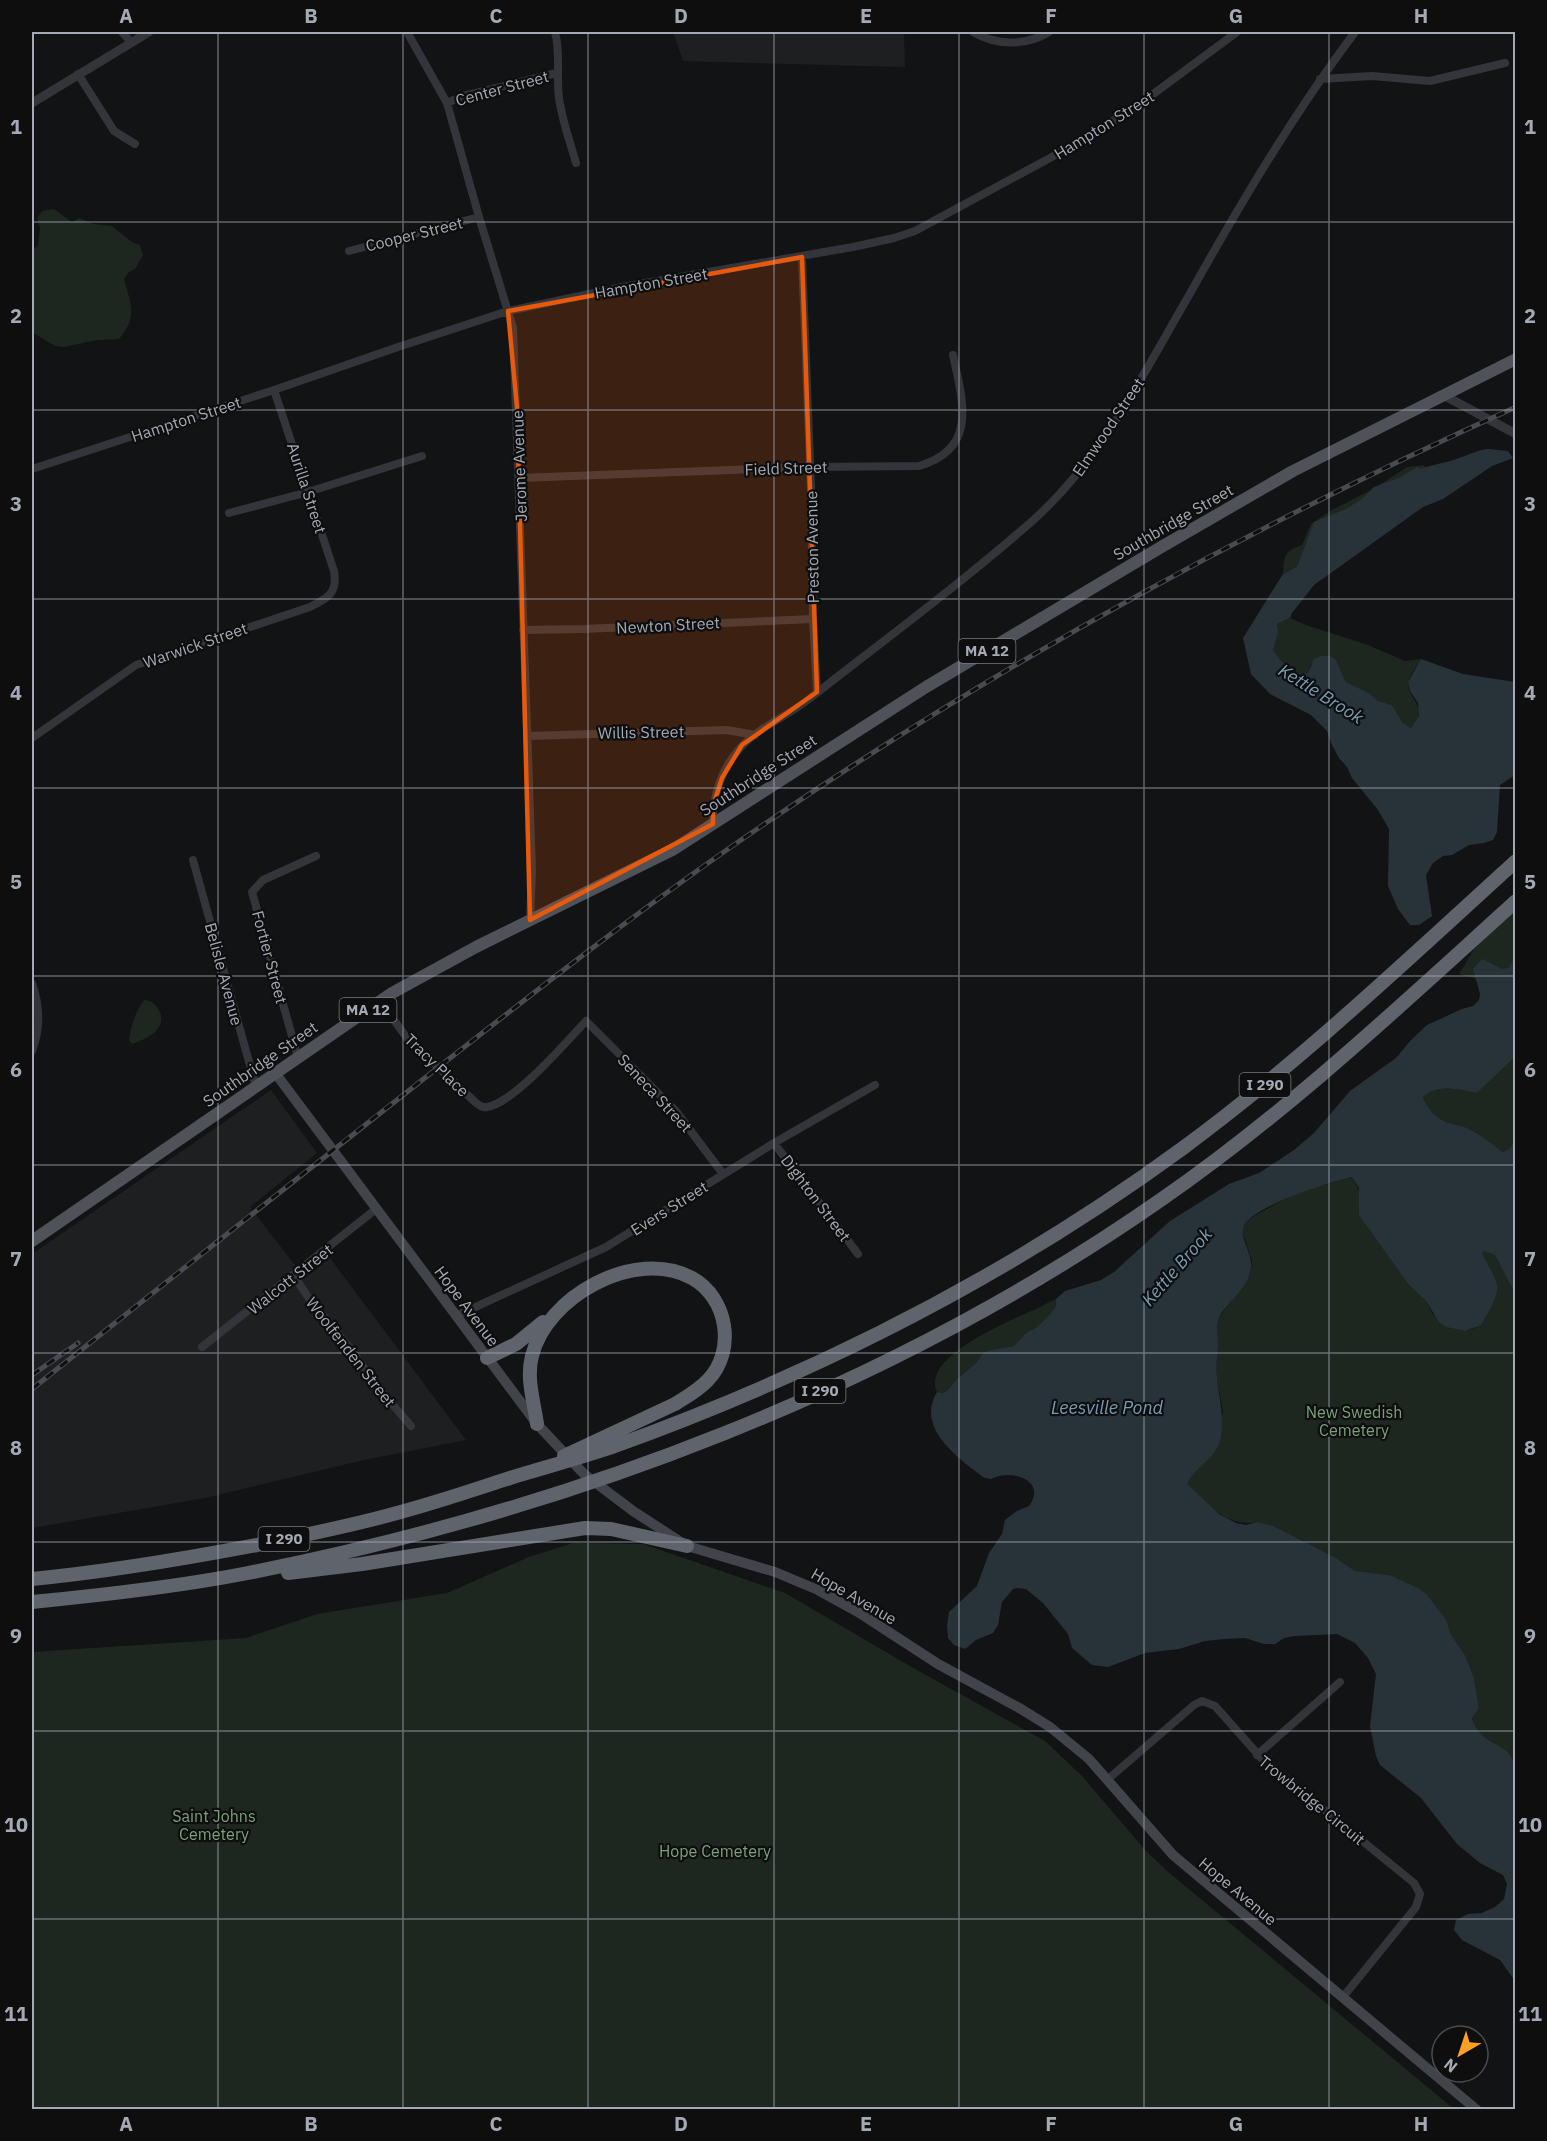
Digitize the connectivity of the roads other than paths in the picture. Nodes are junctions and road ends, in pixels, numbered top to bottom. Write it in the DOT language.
graph roads {
  1 [pos="122,32"];
  2 [pos="149,32"];
  3 [pos="407,32"];
  4 [pos="555,32"];
  5 [pos="973,32"];
  6 [pos="1049,32"];
  7 [pos="1237,32"];
  8 [pos="1354,32"];
  9 [pos="131,42"];
  10 [pos="1505,63"];
  11 [pos="557,73"];
  12 [pos="78,74"];
  13 [pos="1320,79"];
  14 [pos="32,103"];
  15 [pos="447,103"];
  16 [pos="135,144"];
  17 [pos="576,163"];
  18 [pos="479,217"];
  19 [pos="349,251"];
  20 [pos="802,257"];
  21 [pos="508,311"];
  22 [pos="953,355"];
  23 [pos="1515,358"];
  24 [pos="274,390"];
  25 [pos="1445,396"];
  26 [pos="1515,434"];
  27 [pos="422,456"];
  28 [pos="810,467"];
  29 [pos="32,469"];
  30 [pos="519,477"];
  31 [pos="308,492"];
  32 [pos="229,513"];
  33 [pos="335,587"];
  34 [pos="813,619"];
  35 [pos="523,630"];
  36 [pos="817,692"];
  37 [pos="755,735"];
  38 [pos="527,736"];
  39 [pos="32,738"];
  40 [pos="713,824"];
  41 [pos="316,856"];
  42 [pos="193,860"];
  43 [pos="1515,861"];
  44 [pos="1515,901"];
  45 [pos="530,921"];
  46 [pos="32,983"];
  47 [pos="380,1001"];
  48 [pos="582,1025"];
  49 [pos="32,1051"];
  50 [pos="298,1058"];
  51 [pos="276,1074"];
  52 [pos="875,1085"];
  53 [pos="256,1087"];
  54 [pos="774,1143"];
  55 [pos="723,1174"];
  56 [pos="376,1209"];
  57 [pos="32,1241"];
  58 [pos="858,1254"];
  59 [pos="294,1276"];
  60 [pos="561,1308"];
  61 [pos="456,1316"];
  62 [pos="202,1347"];
  63 [pos="487,1358"];
  64 [pos="537,1424"];
  65 [pos="411,1426"];
  66 [pos="591,1449"];
  67 [pos="687,1546"];
  68 [pos="32,1579"];
  69 [pos="156,1588"];
  70 [pos="32,1602"];
  71 [pos="1340,1682"];
  72 [pos="1257,1755"];
  73 [pos="1107,1780"];
  74 [pos="1342,1996"];
  75 [pos="1474,2108"];
  1 -- 9 [label="street"];
  2 -- 9 [label="street"];
  3 -- 15 [label="street, Jerome Avenue"];
  4 -- 11 [label="street"];
  5 -- 6 [label="street"];
  7 -- 20 [label="street, Hampton Street"];
  8 -- 13 [label="street, Elmwood Street"];
  9 -- 12 [label="street"];
  10 -- 13 [label="street"];
  11 -- 15 [label="street, Center Street"];
  11 -- 17 [label="street"];
  12 -- 14 [label="street"];
  12 -- 16 [label="street"];
  13 -- 36 [label="street, Elmwood Street"];
  15 -- 18 [label="street, Jerome Avenue"];
  18 -- 19 [label="street, Cooper Street"];
  18 -- 21 [label="street, Jerome Avenue"];
  20 -- 21 [label="street, Hampton Street"];
  20 -- 28 [label="street, Preston Avenue"];
  21 -- 24 [label="street, Hampton Street"];
  21 -- 30 [label="street, Jerome Avenue"];
  22 -- 28 [label="street, Field Street"];
  23 -- 25 [label="main road, Southbridge Street / MA 12"];
  24 -- 29 [label="street, Hampton Street"];
  24 -- 31 [label="street, Aurilla Street"];
  25 -- 26 [label="street"];
  25 -- 40 [label="main road, Southbridge Street / MA 12"];
  27 -- 31 [label="street"];
  28 -- 30 [label="street, Field Street"];
  28 -- 34 [label="street, Preston Avenue"];
  30 -- 35 [label="street, Jerome Avenue"];
  31 -- 32 [label="street"];
  31 -- 33 [label="street, Aurilla Street"];
  33 -- 39 [label="street, Warwick Street"];
  34 -- 35 [label="street, Newton Street"];
  34 -- 36 [label="street, Preston Avenue"];
  35 -- 38 [label="street, Jerome Avenue"];
  36 -- 37 [label="street, Elmwood Street"];
  37 -- 38 [label="street, Willis Street"];
  37 -- 40 [label="street, Elmwood Street"];
  38 -- 45 [label="street, Jerome Avenue"];
  40 -- 45 [label="main road, Southbridge Street / MA 12"];
  41 -- 50 [label="street, Fortier Street"];
  42 -- 53 [label="street, Belisle Avenue"];
  43 -- 66 [label="highway, I 290"];
  44 -- 69 [label="highway, I 290"];
  45 -- 47 [label="main road, Southbridge Street / MA 12"];
  46 -- 49 [label="street"];
  47 -- 48 [label="street, Tracy Place"];
  47 -- 50 [label="main road, Southbridge Street / MA 12"];
  48 -- 55 [label="street, Seneca Street"];
  50 -- 51 [label="main road, Southbridge Street / MA 12"];
  51 -- 53 [label="main road, Southbridge Street"];
  51 -- 56 [label="main road, Hope Avenue"];
  52 -- 54 [label="street, Evers Street"];
  53 -- 57 [label="main road, Southbridge Street"];
  54 -- 55 [label="street, Evers Street"];
  54 -- 58 [label="street, Dighton Street"];
  55 -- 61 [label="street, Evers Street"];
  56 -- 59 [label="street, Walcott Street"];
  56 -- 61 [label="main road, Hope Avenue"];
  59 -- 62 [label="street, Walcott Street"];
  59 -- 65 [label="street, Woolfenden Street"];
  60 -- 63 [label="highway"];
  60 -- 64 [label="highway"];
  60 -- 66 [label="highway"];
  61 -- 63 [label="main road, Hope Avenue"];
  63 -- 64 [label="main road, Hope Avenue"];
  64 -- 67 [label="main road, Hope Avenue"];
  66 -- 68 [label="highway, I 290"];
  67 -- 69 [label="highway"];
  67 -- 73 [label="main road, Hope Avenue"];
  69 -- 70 [label="highway, I 290"];
  71 -- 72 [label="street"];
  72 -- 73 [label="street, Trowbridge Circuit"];
  72 -- 74 [label="street, Trowbridge Circuit"];
  73 -- 74 [label="main road, Hope Avenue"];
  74 -- 75 [label="main road, Hope Avenue"];
}
